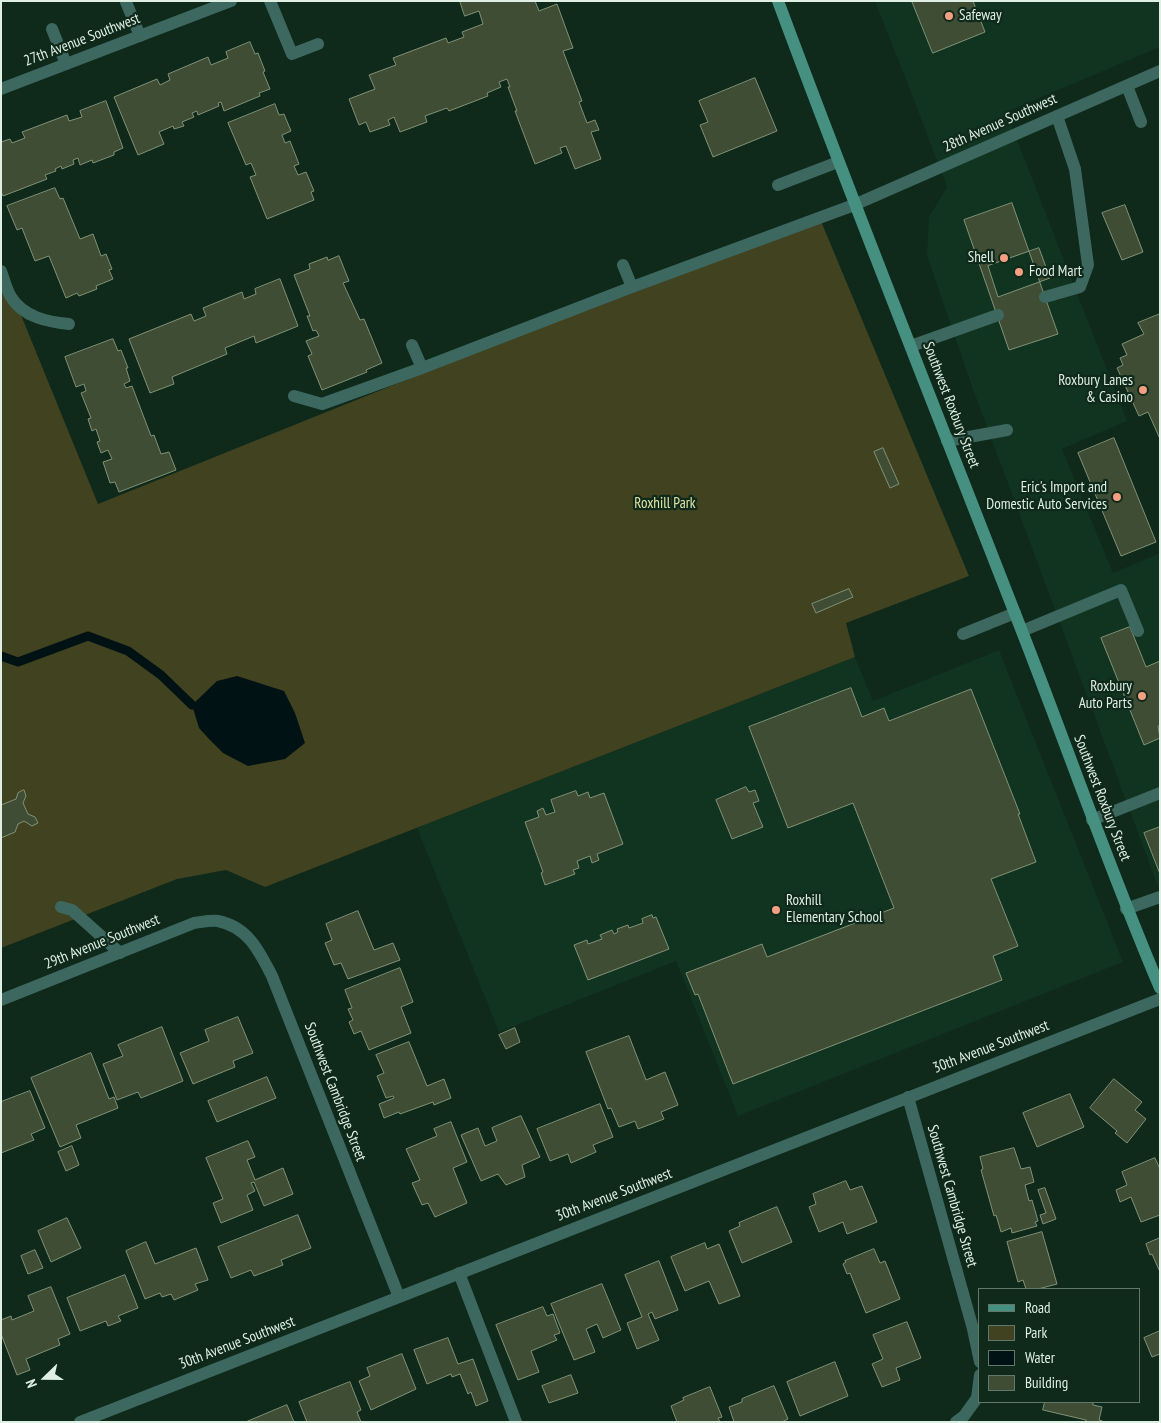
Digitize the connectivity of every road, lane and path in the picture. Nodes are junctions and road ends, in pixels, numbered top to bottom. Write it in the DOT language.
graph roads {
  1 [pos="231,1"];
  2 [pos="270,1"];
  3 [pos="778,1"];
  4 [pos="126,2"];
  5 [pos="207,6"];
  6 [pos="52,29"];
  7 [pos="140,36"];
  8 [pos="318,44"];
  9 [pos="66,64"];
  10 [pos="1160,71"];
  11 [pos="1127,86"];
  12 [pos="1,89"];
  13 [pos="1057,116"];
  14 [pos="1141,122"];
  15 [pos="838,162"];
  16 [pos="778,185"];
  17 [pos="854,205"];
  18 [pos="623,265"];
  19 [pos="1,271"];
  20 [pos="632,287"];
  21 [pos="1045,297"];
  22 [pos="998,316"];
  23 [pos="69,324"];
  24 [pos="412,344"];
  25 [pos="911,346"];
  26 [pos="422,368"];
  27 [pos="294,396"];
  28 [pos="1007,430"];
  29 [pos="947,441"];
  30 [pos="1015,613"];
  31 [pos="1022,631"];
  32 [pos="1138,631"];
  33 [pos="963,634"];
  34 [pos="1160,793"];
  35 [pos="1092,820"];
  36 [pos="1160,897"];
  37 [pos="61,907"];
  38 [pos="1126,909"];
  39 [pos="217,921"];
  40 [pos="120,953"];
  41 [pos="1160,988"];
  42 [pos="1160,999"];
  43 [pos="1,1000"];
  44 [pos="908,1097"];
  45 [pos="460,1273"];
  46 [pos="399,1297"];
  47 [pos="978,1353"];
  48 [pos="978,1390"];
  49 [pos="80,1422"];
  50 [pos="516,1422"];
  51 [pos="956,1422"];
  1 -- 5 [label="street, 27th Avenue Southwest"];
  2 -- 8 [label="street"];
  3 -- 15 [label="main road, Southwest Roxbury Street"];
  4 -- 7 [label="street"];
  5 -- 7 [label="street, 27th Avenue Southwest"];
  6 -- 9 [label="street"];
  7 -- 9 [label="street, 27th Avenue Southwest"];
  9 -- 12 [label="street, 27th Avenue Southwest"];
  10 -- 11 [label="street, 28th Avenue Southwest"];
  11 -- 13 [label="street, 28th Avenue Southwest"];
  11 -- 14 [label="street"];
  13 -- 17 [label="street, 28th Avenue Southwest"];
  13 -- 21 [label="street"];
  15 -- 16 [label="street"];
  15 -- 17 [label="main road, Southwest Roxbury Street"];
  17 -- 20 [label="street, 28th Avenue Southwest"];
  17 -- 25 [label="main road, Southwest Roxbury Street"];
  18 -- 20 [label="street"];
  19 -- 23 [label="street"];
  20 -- 26 [label="street, 28th Avenue Southwest"];
  22 -- 25 [label="street"];
  24 -- 26 [label="street"];
  25 -- 29 [label="main road, Southwest Roxbury Street"];
  26 -- 27 [label="street, 28th Avenue Southwest"];
  28 -- 29 [label="street"];
  29 -- 30 [label="main road, Southwest Roxbury Street"];
  30 -- 31 [label="main road, Southwest Roxbury Street"];
  30 -- 33 [label="street"];
  31 -- 32 [label="street"];
  31 -- 35 [label="main road, Southwest Roxbury Street"];
  34 -- 35 [label="street"];
  35 -- 38 [label="main road, Southwest Roxbury Street"];
  36 -- 38 [label="street"];
  37 -- 40 [label="street"];
  38 -- 41 [label="main road, Southwest Roxbury Street"];
  39 -- 40 [label="street, 29th Avenue Southwest"];
  39 -- 46 [label="street, Southwest Cambridge Street"];
  40 -- 43 [label="street, 29th Avenue Southwest"];
  42 -- 44 [label="street, 30th Avenue Southwest"];
  44 -- 45 [label="street, 30th Avenue Southwest"];
  44 -- 47 [label="street, Southwest Cambridge Street"];
  45 -- 46 [label="street, 30th Avenue Southwest"];
  45 -- 50 [label="street"];
  46 -- 49 [label="street, 30th Avenue Southwest"];
  48 -- 51 [label="street"];
}
